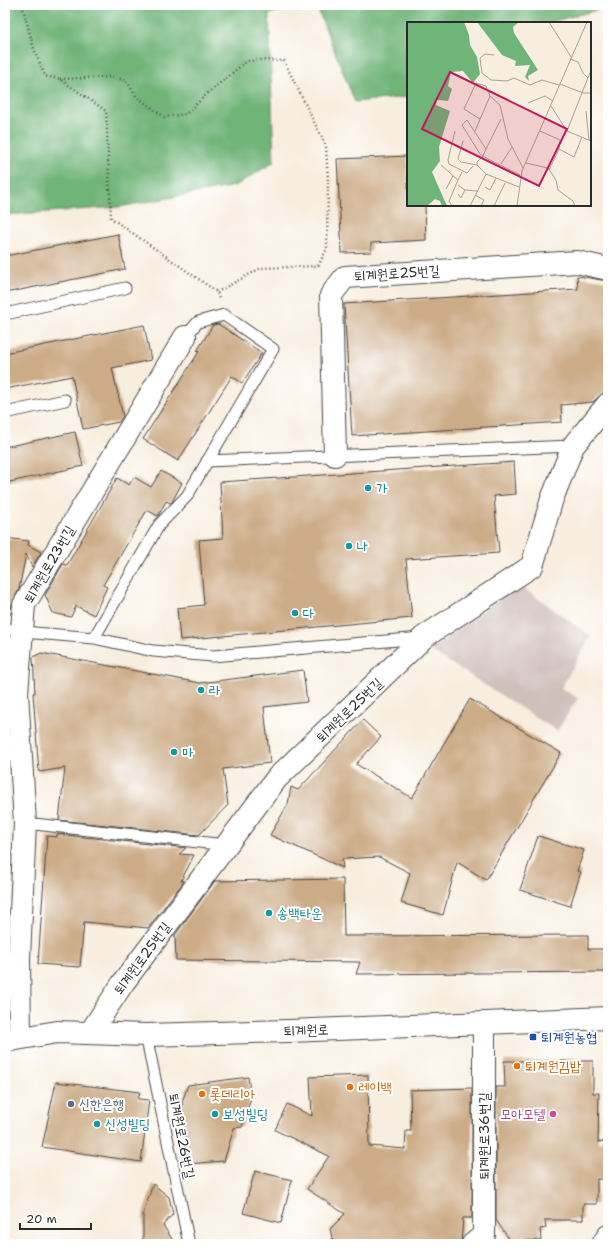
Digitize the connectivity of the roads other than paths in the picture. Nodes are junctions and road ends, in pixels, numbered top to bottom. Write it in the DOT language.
graph roads {
  1 [pos="608,269"];
  2 [pos="125,288"];
  3 [pos="5,314"];
  4 [pos="185,337"];
  5 [pos="65,400"];
  6 [pos="608,404"];
  7 [pos="5,413"];
  8 [pos="573,446"];
  9 [pos="335,455"];
  10 [pos="207,461"];
  11 [pos="14,630"];
  12 [pos="424,637"];
  13 [pos="94,638"];
  14 [pos="25,823"];
  15 [pos="226,845"];
  16 [pos="608,1018"];
  17 [pos="484,1023"];
  18 [pos="90,1033"];
  19 [pos="146,1035"];
  20 [pos="13,1039"];
  21 [pos="608,1236"];
  22 [pos="189,1244"];
  23 [pos="474,1244"];
  24 [pos="603,1244"];
  1 -- 9 [label="street, 퇴계원로25번길"];
  2 -- 3 [label="lane"];
  4 -- 10 [label="lane"];
  4 -- 11 [label="street, 퇴계원로23번길"];
  5 -- 7 [label="lane"];
  6 -- 8 [label="street, 퇴계원로25번길"];
  8 -- 9 [label="lane"];
  8 -- 12 [label="street, 퇴계원로25번길"];
  9 -- 10 [label="lane"];
  10 -- 13 [label="lane"];
  11 -- 13 [label="lane"];
  11 -- 14 [label="street, 퇴계원로23번길"];
  12 -- 13 [label="lane"];
  12 -- 15 [label="street, 퇴계원로25번길"];
  14 -- 15 [label="lane"];
  14 -- 20 [label="street, 퇴계원로23번길"];
  15 -- 18 [label="street, 퇴계원로25번길"];
  16 -- 17 [label="street, 퇴계원로"];
  17 -- 19 [label="street, 퇴계원로"];
  17 -- 23 [label="street, 퇴계원로36번길"];
  18 -- 19 [label="street, 퇴계원로"];
  18 -- 20 [label="street, 퇴계원로"];
  19 -- 22 [label="lane, 퇴계원로26번길"];
  21 -- 24 [label="street"];
}
